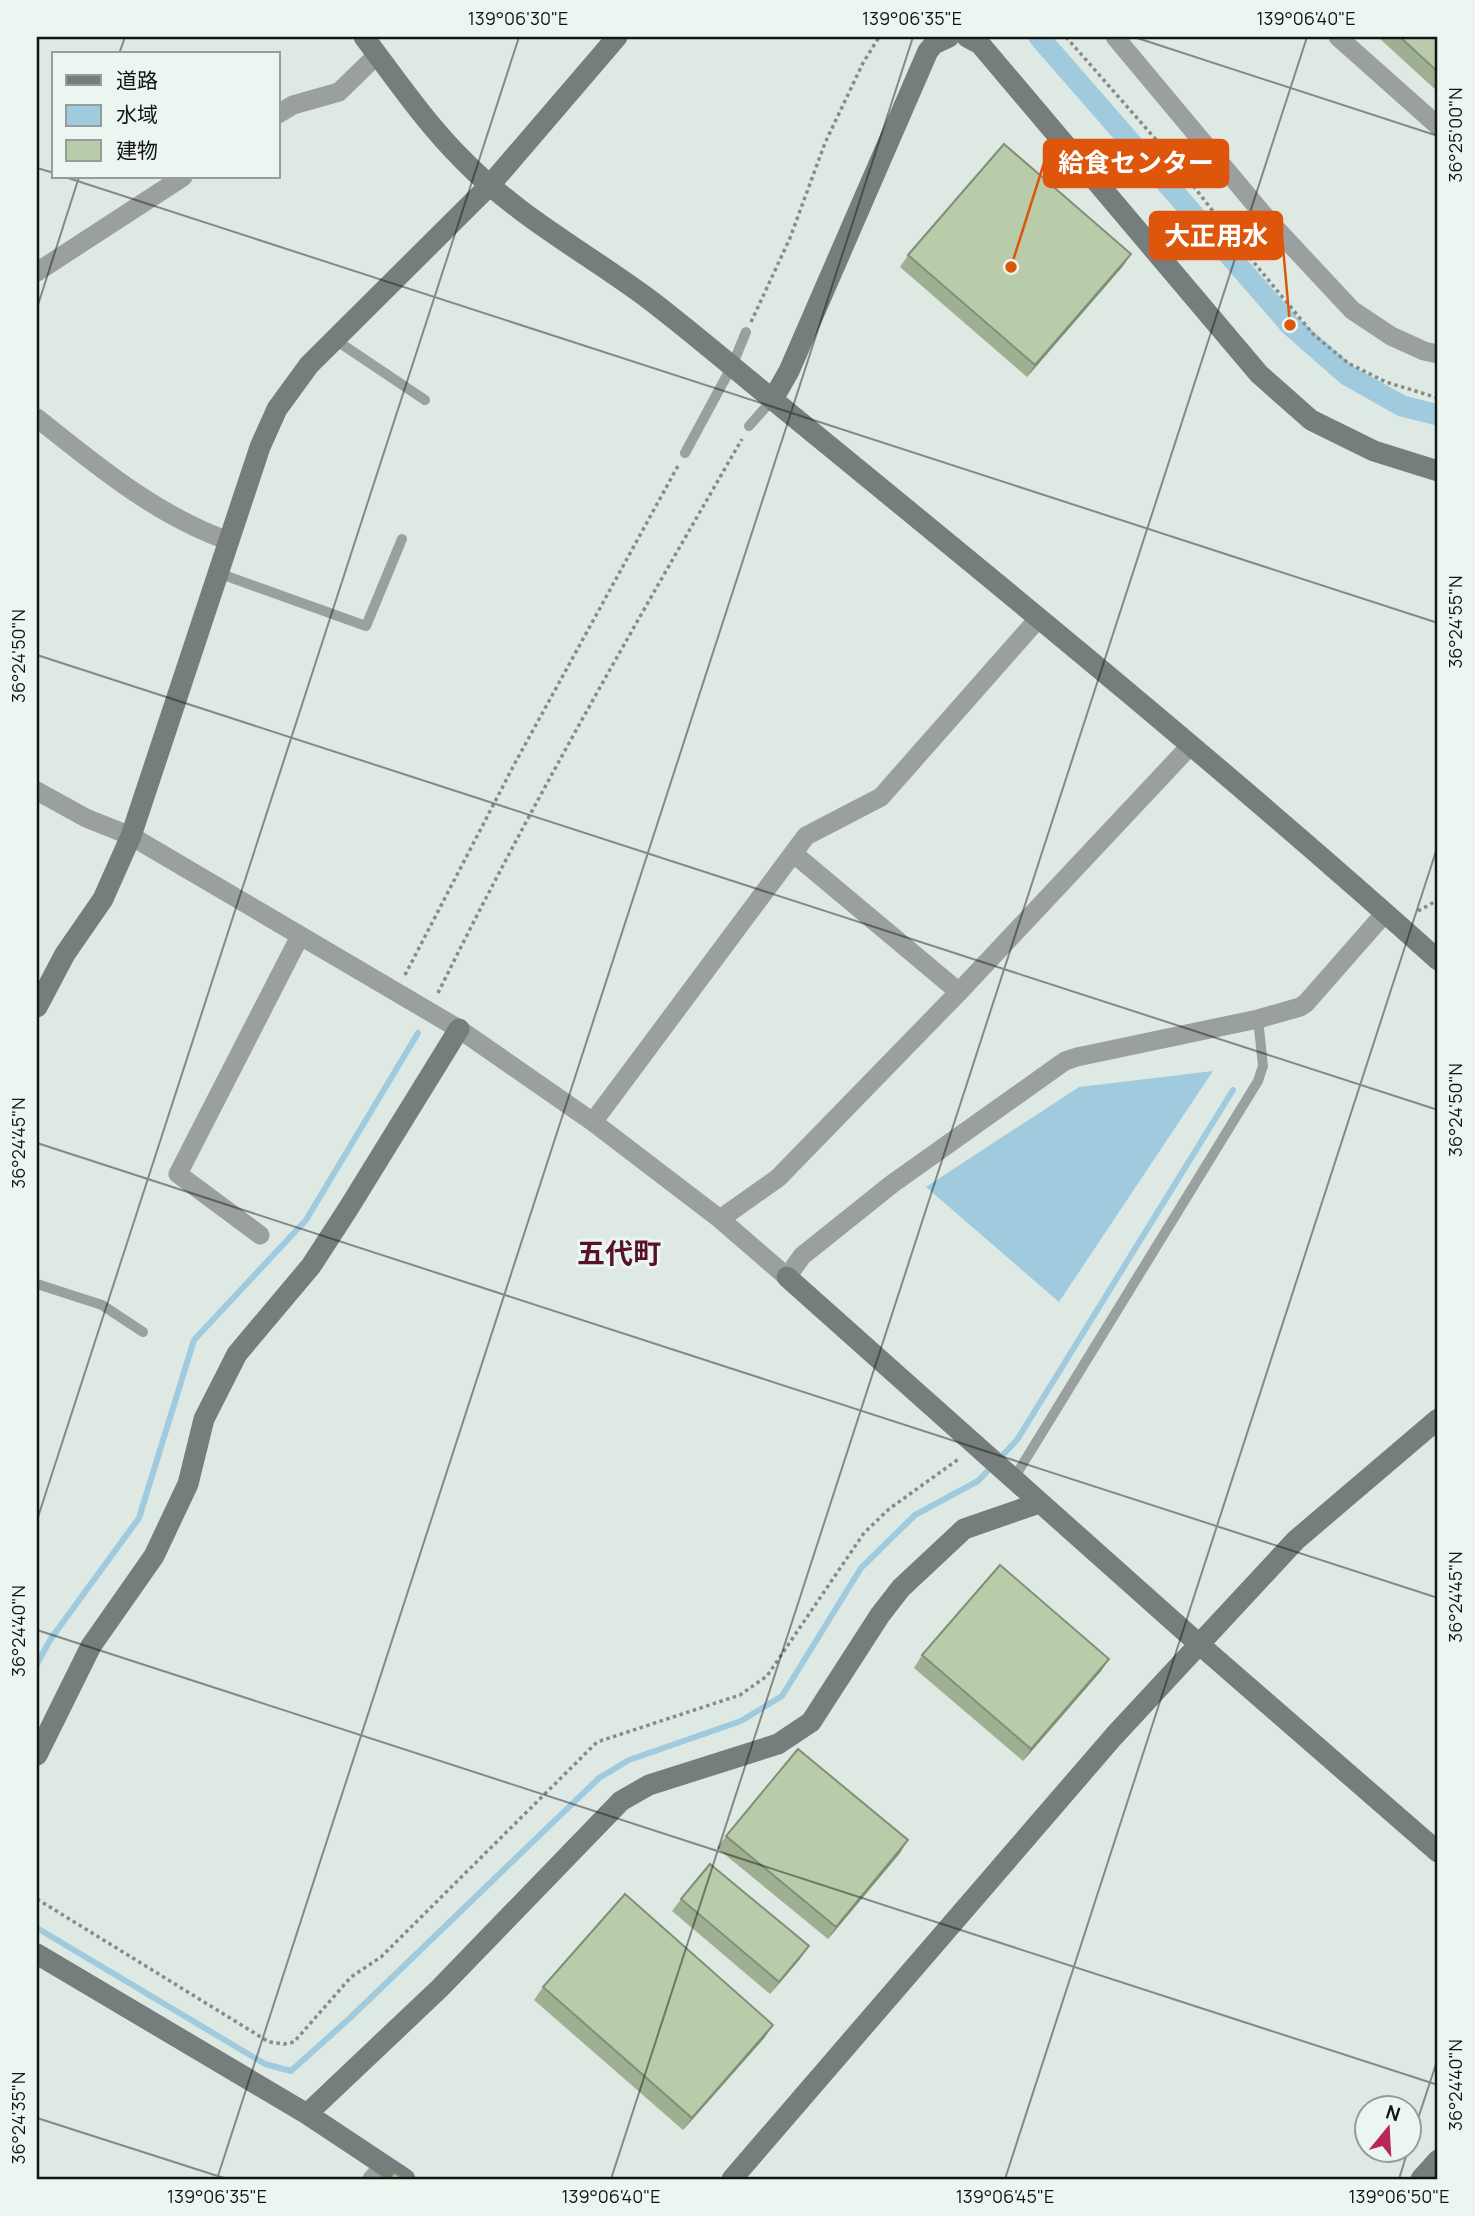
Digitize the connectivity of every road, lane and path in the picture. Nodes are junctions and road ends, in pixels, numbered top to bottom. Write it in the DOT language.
graph roads {
  1 [pos="363,37"];
  2 [pos="617,37"];
  3 [pos="879,37"];
  4 [pos="949,37"];
  5 [pos="967,37"];
  6 [pos="1066,37"];
  7 [pos="1115,37"];
  8 [pos="1338,37"];
  9 [pos="377,55"];
  10 [pos="280,113"];
  11 [pos="1438,126"];
  12 [pos="181,178"];
  13 [pos="490,185"];
  14 [pos="37,272"];
  15 [pos="746,332"];
  16 [pos="334,339"];
  17 [pos="1438,355"];
  18 [pos="732,366"];
  19 [pos="1438,398"];
  20 [pos="773,399"];
  21 [pos="425,400"];
  22 [pos="37,418"];
  23 [pos="749,426"];
  24 [pos="685,453"];
  25 [pos="1438,471"];
  26 [pos="402,539"];
  27 [pos="229,541"];
  28 [pos="218,573"];
  29 [pos="1038,619"];
  30 [pos="1191,745"];
  31 [pos="37,791"];
  32 [pos="131,836"];
  33 [pos="793,853"];
  34 [pos="1438,900"];
  35 [pos="1418,911"];
  36 [pos="1385,913"];
  37 [pos="300,936"];
  38 [pos="1438,960"];
  39 [pos="397,992"];
  40 [pos="959,992"];
  41 [pos="37,1007"];
  42 [pos="429,1011"];
  43 [pos="1258,1019"];
  44 [pos="459,1029"];
  45 [pos="593,1122"];
  46 [pos="720,1219"];
  47 [pos="260,1235"];
  48 [pos="787,1277"];
  49 [pos="37,1284"];
  50 [pos="143,1332"];
  51 [pos="1438,1419"];
  52 [pos="976,1446"];
  53 [pos="1013,1480"];
  54 [pos="1039,1503"];
  55 [pos="1200,1645"];
  56 [pos="37,1755"];
  57 [pos="1438,1852"];
  58 [pos="37,1899"];
  59 [pos="37,1954"];
  60 [pos="307,2114"];
  61 [pos="1438,2160"];
  62 [pos="378,2173"];
  63 [pos="405,2179"];
  64 [pos="732,2179"];
  65 [pos="1421,2179"];
  1 -- 9 [label="street"];
  2 -- 13 [label="street"];
  3 -- 15 [label="path"];
  4 -- 20 [label="street"];
  5 -- 25 [label="street"];
  6 -- 19 [label="path"];
  7 -- 17 [label="street"];
  8 -- 11 [label="street"];
  9 -- 10 [label="street"];
  9 -- 13 [label="street"];
  12 -- 14 [label="street"];
  13 -- 16 [label="street"];
  13 -- 18 [label="street"];
  15 -- 18 [label="lane"];
  16 -- 21 [label="lane"];
  16 -- 27 [label="street"];
  18 -- 20 [label="street"];
  18 -- 24 [label="lane"];
  20 -- 23 [label="lane"];
  20 -- 29 [label="street"];
  22 -- 27 [label="street"];
  23 -- 42 [label="path"];
  24 -- 39 [label="path"];
  26 -- 28 [label="lane"];
  27 -- 28 [label="street"];
  28 -- 32 [label="street"];
  29 -- 30 [label="street"];
  29 -- 33 [label="street"];
  30 -- 36 [label="street"];
  30 -- 40 [label="street"];
  31 -- 32 [label="street"];
  32 -- 37 [label="street"];
  32 -- 41 [label="street"];
  33 -- 40 [label="street"];
  33 -- 45 [label="street"];
  34 -- 35 [label="path"];
  36 -- 38 [label="street"];
  36 -- 43 [label="street"];
  37 -- 39 [label="street"];
  37 -- 47 [label="street"];
  39 -- 42 [label="street"];
  40 -- 46 [label="street"];
  42 -- 44 [label="street"];
  43 -- 48 [label="street"];
  43 -- 53 [label="lane"];
  44 -- 45 [label="street"];
  44 -- 56 [label="street"];
  45 -- 46 [label="street"];
  46 -- 48 [label="street"];
  48 -- 52 [label="street"];
  49 -- 50 [label="lane"];
  51 -- 55 [label="street"];
  52 -- 53 [label="street"];
  52 -- 58 [label="path"];
  53 -- 54 [label="street"];
  54 -- 55 [label="street"];
  54 -- 60 [label="street"];
  55 -- 57 [label="street"];
  55 -- 64 [label="street"];
  59 -- 60 [label="street"];
  60 -- 62 [label="street"];
  61 -- 65 [label="street"];
  62 -- 63 [label="street"];
}
